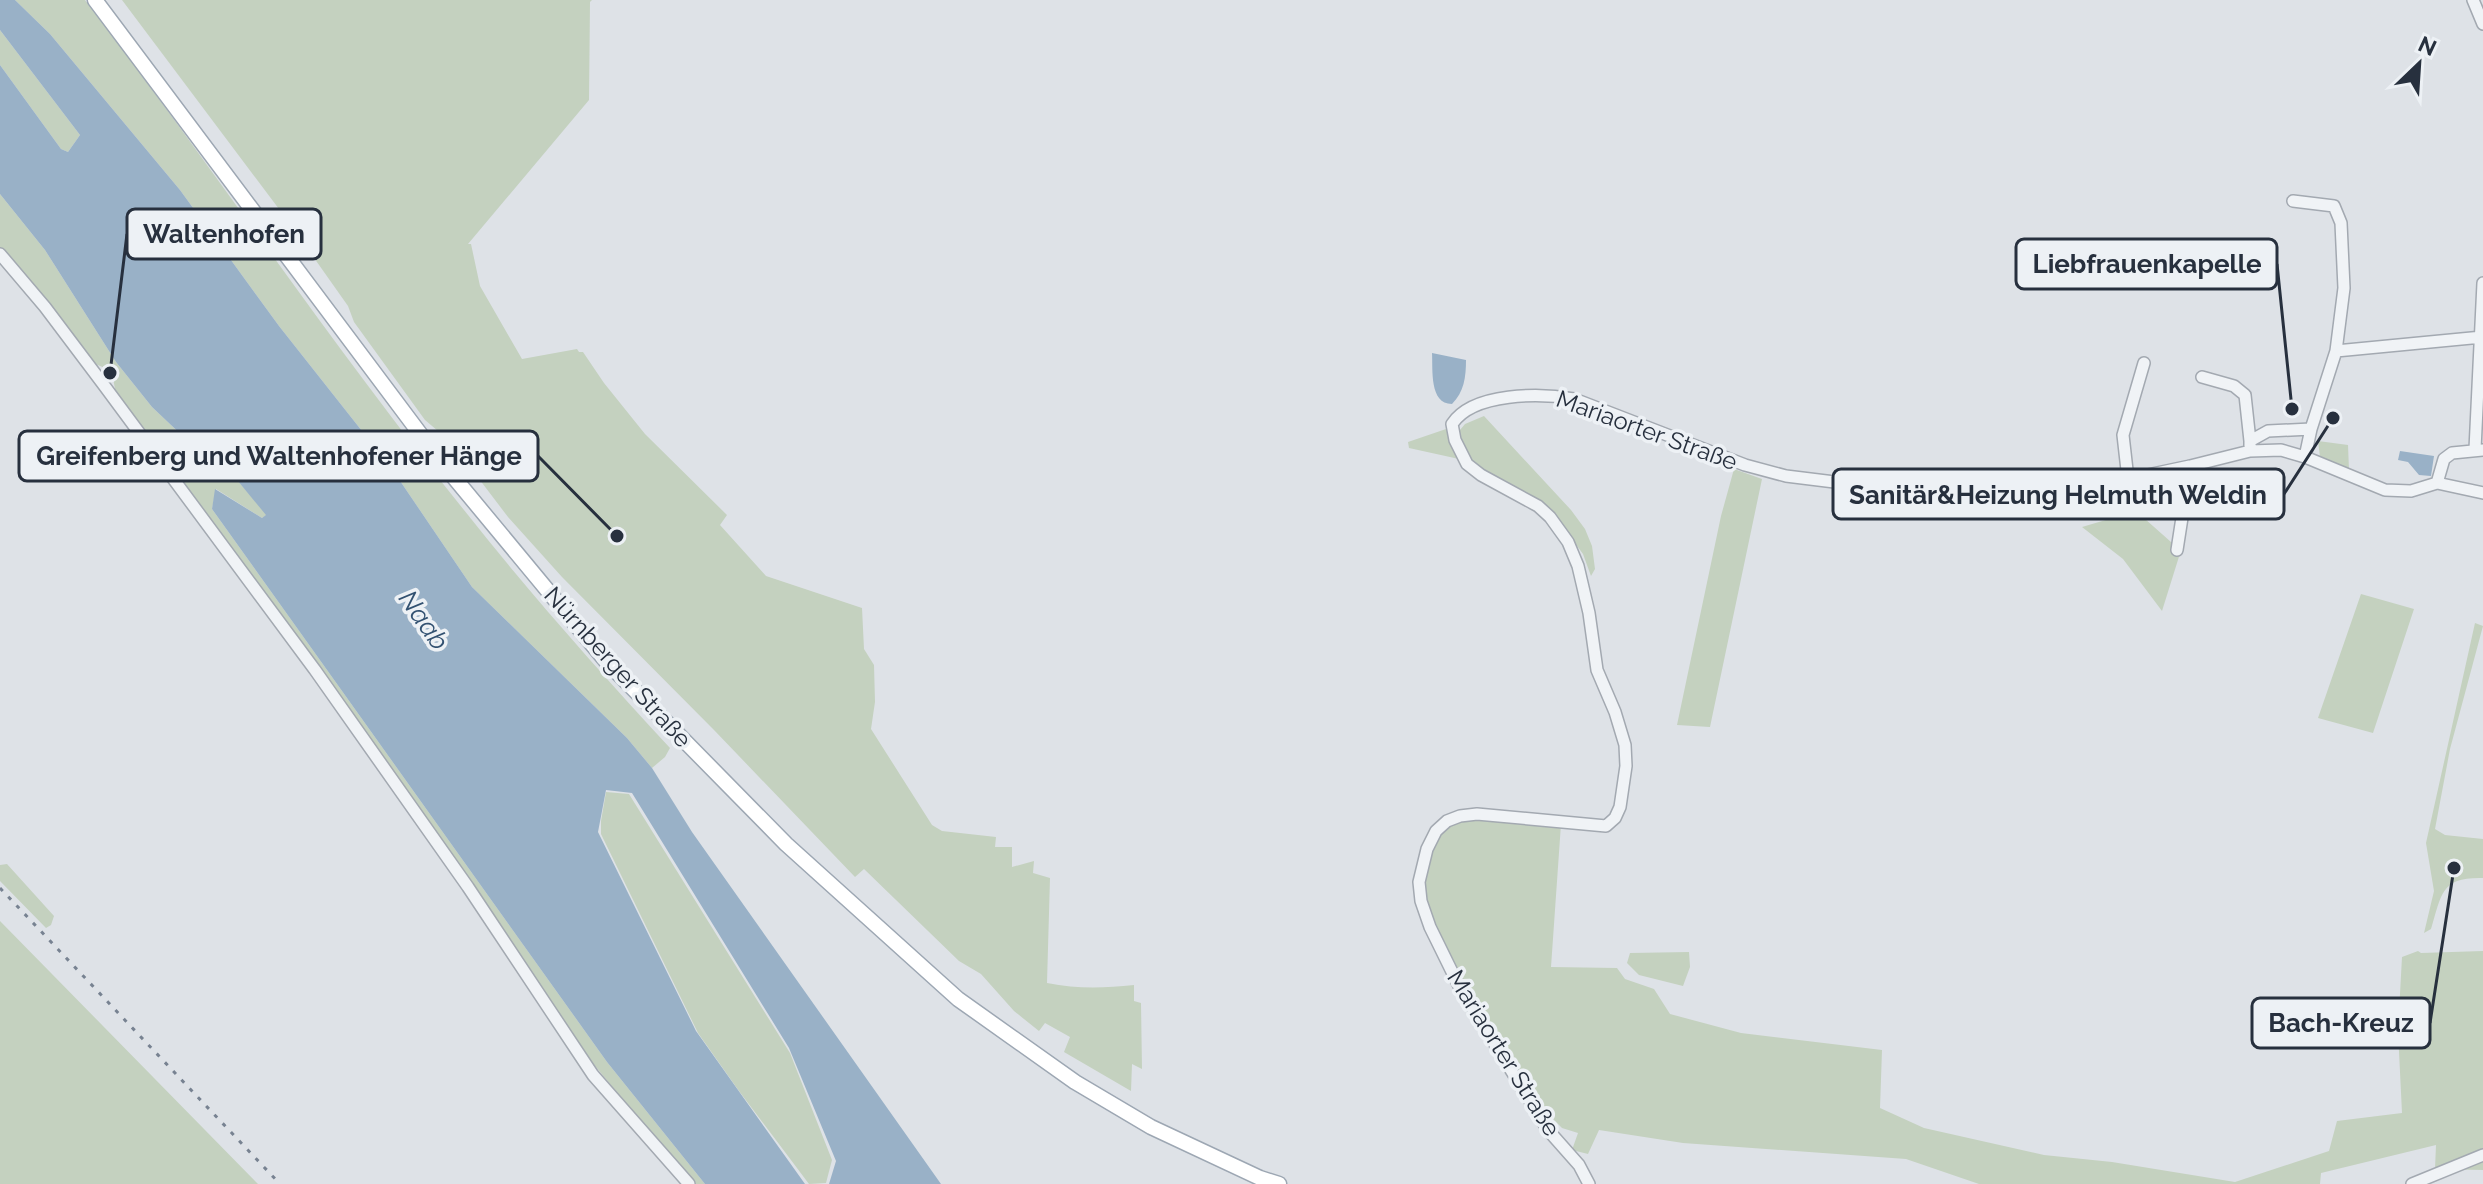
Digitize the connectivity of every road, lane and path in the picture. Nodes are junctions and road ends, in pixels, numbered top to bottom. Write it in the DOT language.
graph roads {
  1 [pos="95,0"];
  2 [pos="2473,0"];
  3 [pos="2483,24"];
  4 [pos="2293,201"];
  5 [pos="0,254"];
  6 [pos="2483,283"];
  7 [pos="2482,337"];
  8 [pos="2336,351"];
  9 [pos="2144,363"];
  10 [pos="2202,377"];
  11 [pos="2311,429"];
  12 [pos="2250,446"];
  13 [pos="2479,449"];
  14 [pos="2305,457"];
  15 [pos="2190,466"];
  16 [pos="2128,479"];
  17 [pos="2437,483"];
  18 [pos="2483,493"];
  19 [pos="2177,550"];
  20 [pos="2483,1155"];
  21 [pos="689,1184"];
  22 [pos="1279,1184"];
  23 [pos="1589,1184"];
  24 [pos="2412,1184"];
  1 -- 22 [label="main road, Nürnberger Straße"];
  2 -- 3 [label="street"];
  4 -- 8 [label="street"];
  5 -- 21 [label="street"];
  6 -- 7 [label="street"];
  7 -- 8 [label="street"];
  7 -- 13 [label="street"];
  8 -- 11 [label="street"];
  9 -- 16 [label="street"];
  10 -- 12 [label="street"];
  11 -- 12 [label="street"];
  11 -- 14 [label="street"];
  12 -- 14 [label="street"];
  12 -- 15 [label="street"];
  13 -- 17 [label="street"];
  14 -- 17 [label="street"];
  15 -- 16 [label="street"];
  15 -- 19 [label="street"];
  16 -- 23 [label="street, Mariaorter Straße"];
  17 -- 18 [label="street"];
  20 -- 24 [label="street"];
}
